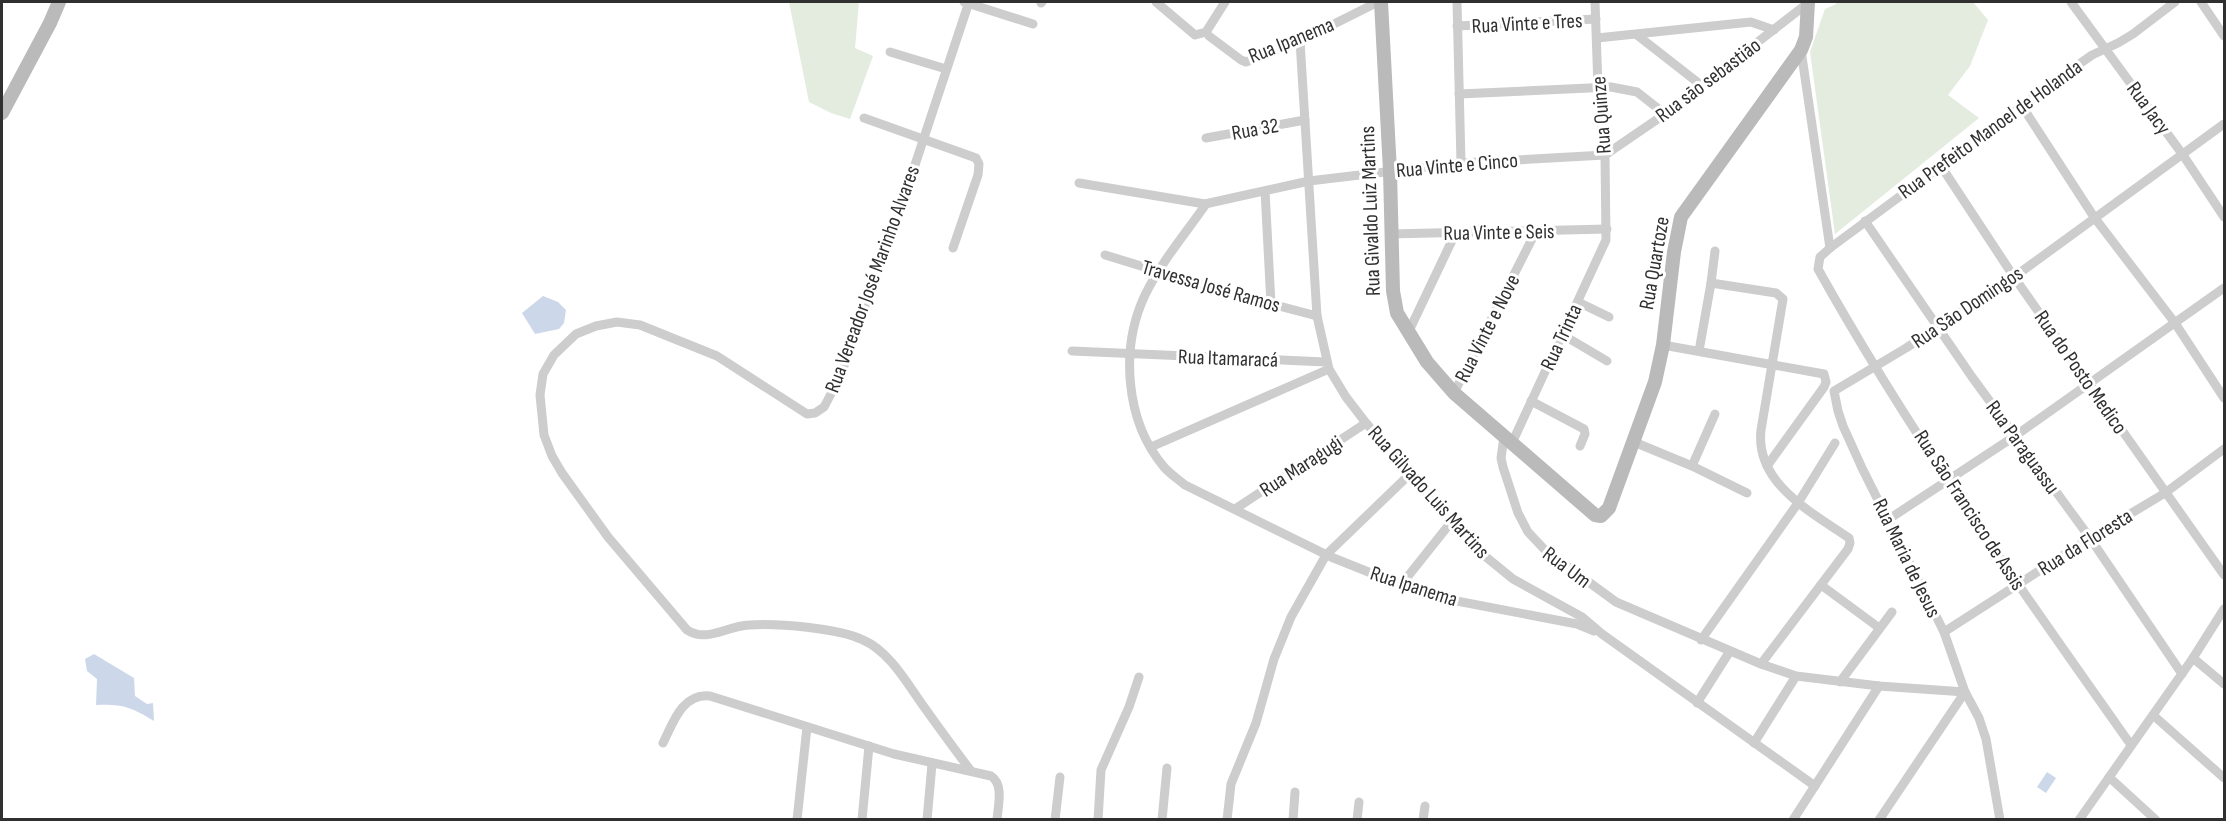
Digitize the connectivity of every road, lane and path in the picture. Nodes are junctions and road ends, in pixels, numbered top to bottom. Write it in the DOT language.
graph roads {
  1 [pos="59,2"];
  2 [pos="967,2"];
  3 [pos="1156,2"];
  4 [pos="1226,2"];
  5 [pos="1380,2"];
  6 [pos="1457,2"];
  7 [pos="1595,2"];
  8 [pos="1808,2"];
  9 [pos="2071,2"];
  10 [pos="2175,2"];
  11 [pos="2201,2"];
  12 [pos="1596,20"];
  13 [pos="1034,24"];
  14 [pos="1457,26"];
  15 [pos="1774,30"];
  16 [pos="1637,35"];
  17 [pos="1209,36"];
  18 [pos="2224,36"];
  19 [pos="1597,38"];
  20 [pos="1300,41"];
  21 [pos="2106,49"];
  22 [pos="1802,50"];
  23 [pos="890,52"];
  24 [pos="946,69"];
  25 [pos="1701,85"];
  26 [pos="1598,87"];
  27 [pos="1459,94"];
  28 [pos="2022,106"];
  29 [pos="2,113"];
  30 [pos="1665,114"];
  31 [pos="864,117"];
  32 [pos="1305,120"];
  33 [pos="2224,124"];
  34 [pos="922,138"];
  35 [pos="1206,138"];
  36 [pos="1605,154"];
  37 [pos="2183,155"];
  38 [pos="1461,164"];
  39 [pos="1941,166"];
  40 [pos="1390,171"];
  41 [pos="1309,181"];
  42 [pos="1079,183"];
  43 [pos="1265,191"];
  44 [pos="1206,204"];
  45 [pos="2094,217"];
  46 [pos="2224,217"];
  47 [pos="1865,221"];
  48 [pos="1607,229"];
  49 [pos="1536,231"];
  50 [pos="1456,232"];
  51 [pos="1390,234"];
  52 [pos="953,248"];
  53 [pos="1830,248"];
  54 [pos="1715,251"];
  55 [pos="1105,255"];
  56 [pos="1818,269"];
  57 [pos="1159,272"];
  58 [pos="2014,277"];
  59 [pos="1711,283"];
  60 [pos="2224,288"];
  61 [pos="1578,302"];
  62 [pos="1271,304"];
  63 [pos="1317,316"];
  64 [pos="1609,317"];
  65 [pos="2175,323"];
  66 [pos="1939,327"];
  67 [pos="1408,333"];
  68 [pos="1563,335"];
  69 [pos="1663,345"];
  70 [pos="1072,351"];
  71 [pos="1699,351"];
  72 [pos="1131,354"];
  73 [pos="1607,361"];
  74 [pos="1771,364"];
  75 [pos="1327,365"];
  76 [pos="1875,365"];
  77 [pos="2090,384"];
  78 [pos="1834,391"];
  79 [pos="1454,393"];
  80 [pos="2224,398"];
  81 [pos="1531,401"];
  82 [pos="1715,414"];
  83 [pos="1366,423"];
  84 [pos="2015,436"];
  85 [pos="1508,440"];
  86 [pos="1634,442"];
  87 [pos="1835,443"];
  88 [pos="1580,446"];
  89 [pos="1151,447"];
  90 [pos="2224,449"];
  91 [pos="1692,466"];
  92 [pos="1767,466"];
  93 [pos="1410,474"];
  94 [pos="1948,480"];
  95 [pos="1747,493"];
  96 [pos="2165,493"];
  97 [pos="1798,503"];
  98 [pos="1235,509"];
  99 [pos="1595,515"];
  100 [pos="1889,519"];
  101 [pos="1452,521"];
  102 [pos="2090,538"];
  103 [pos="1326,555"];
  104 [pos="2224,575"];
  105 [pos="2018,584"];
  106 [pos="1401,585"];
  107 [pos="1821,585"];
  108 [pos="2224,609"];
  109 [pos="1892,612"];
  110 [pos="1878,627"];
  111 [pos="1944,632"];
  112 [pos="1602,634"];
  113 [pos="1701,639"];
  114 [pos="1730,651"];
  115 [pos="2193,658"];
  116 [pos="1761,664"];
  117 [pos="2182,674"];
  118 [pos="1796,676"];
  119 [pos="1139,677"];
  120 [pos="1840,682"];
  121 [pos="2224,684"];
  122 [pos="1880,686"];
  123 [pos="1965,692"];
  124 [pos="1697,703"];
  125 [pos="2153,715"];
  126 [pos="807,727"];
  127 [pos="663,743"];
  128 [pos="1754,743"];
  129 [pos="2131,745"];
  130 [pos="870,746"];
  131 [pos="932,764"];
  132 [pos="1167,768"];
  133 [pos="971,771"];
  134 [pos="1060,777"];
  135 [pos="2109,777"];
  136 [pos="2224,778"];
  137 [pos="1815,786"];
  138 [pos="1295,792"];
  139 [pos="1359,802"];
  140 [pos="1425,806"];
  141 [pos="797,819"];
  142 [pos="862,819"];
  143 [pos="927,819"];
  144 [pos="997,819"];
  145 [pos="1055,819"];
  146 [pos="1098,819"];
  147 [pos="1162,819"];
  148 [pos="1227,819"];
  149 [pos="1293,819"];
  150 [pos="1357,819"];
  151 [pos="1423,819"];
  152 [pos="1793,819"];
  153 [pos="1879,819"];
  154 [pos="2000,819"];
  155 [pos="2079,819"];
  156 [pos="2156,819"];
  1 -- 29 [label="street"];
  2 -- 13 [label="street"];
  2 -- 24 [label="street, Rua Vereador José Marinho Alvares"];
  3 -- 4 [label="street"];
  5 -- 20 [label="street, Rua Ipanema"];
  5 -- 40 [label="street, Rua Givaldo Luiz Martins"];
  6 -- 14 [label="street"];
  7 -- 12 [label="street, Rua Quinze"];
  8 -- 15 [label="street, Rua são sebastião"];
  8 -- 22 [label="street, Rua Quartoze"];
  9 -- 21 [label="street, Rua Jacy"];
  10 -- 21 [label="street, Rua Prefeito Manoel de Holanda"];
  11 -- 18 [label="street"];
  12 -- 14 [label="street, Rua Vinte e Tres"];
  12 -- 19 [label="street, Rua Quinze"];
  14 -- 27 [label="street"];
  15 -- 16 [label="street"];
  15 -- 25 [label="street, Rua são sebastião"];
  16 -- 19 [label="street"];
  16 -- 25 [label="street"];
  17 -- 20 [label="street, Rua Ipanema"];
  19 -- 26 [label="street, Rua Quinze"];
  20 -- 32 [label="street, Rua Gilvado Luis Martins"];
  21 -- 28 [label="street, Rua Prefeito Manoel de Holanda"];
  21 -- 37 [label="street, Rua Jacy"];
  22 -- 53 [label="street"];
  22 -- 69 [label="street, Rua Quartoze"];
  23 -- 24 [label="street"];
  24 -- 34 [label="street, Rua Vereador José Marinho Alvares"];
  25 -- 30 [label="street, Rua são sebastião"];
  26 -- 27 [label="street"];
  26 -- 30 [label="street"];
  26 -- 36 [label="street, Rua Quinze"];
  27 -- 38 [label="street"];
  28 -- 39 [label="street, Rua Prefeito Manoel de Holanda"];
  28 -- 45 [label="street"];
  30 -- 36 [label="street, Rua são sebastião"];
  31 -- 34 [label="street"];
  32 -- 35 [label="street, Rua 32"];
  32 -- 41 [label="street, Rua Gilvado Luis Martins"];
  33 -- 37 [label="street, Rua São Domingos"];
  34 -- 52 [label="street"];
  34 -- 133 [label="street, Rua Vereador José Marinho Alvares"];
  36 -- 38 [label="street, Rua Vinte e Cinco"];
  36 -- 48 [label="street, Rua Quinze"];
  37 -- 45 [label="street, Rua São Domingos"];
  37 -- 46 [label="street, Rua Jacy"];
  38 -- 40 [label="street, Rua Vinte e Cinco"];
  39 -- 47 [label="street, Rua Prefeito Manoel de Holanda"];
  39 -- 58 [label="street, Rua do Posto Medico"];
  40 -- 41 [label="street, Rua Vinte e Cinco"];
  40 -- 51 [label="street, Rua Givaldo Luiz Martins"];
  41 -- 43 [label="street, Rua Vinte e Cinco"];
  41 -- 63 [label="street, Rua Gilvado Luis Martins"];
  42 -- 44 [label="street"];
  43 -- 44 [label="street, Rua Vinte e Cinco"];
  43 -- 62 [label="street"];
  44 -- 57 [label="street, Rua Ipanema"];
  45 -- 58 [label="street, Rua São Domingos"];
  45 -- 65 [label="street"];
  47 -- 53 [label="street, Rua Prefeito Manoel de Holanda"];
  47 -- 66 [label="street, Rua Paraguassu"];
  48 -- 49 [label="street, Rua Vinte e Seis"];
  48 -- 61 [label="street, Rua Trinta"];
  49 -- 50 [label="street, Rua Vinte e Seis"];
  49 -- 79 [label="street, Rua Vinte e Nove"];
  50 -- 51 [label="street, Rua Vinte e Seis"];
  50 -- 67 [label="street"];
  51 -- 67 [label="street, Rua Givaldo Luiz Martins"];
  53 -- 56 [label="street, Rua Prefeito Manoel de Holanda"];
  54 -- 59 [label="street"];
  55 -- 57 [label="street, Travessa José Ramos"];
  56 -- 76 [label="street, Rua São Francisco de Assis"];
  57 -- 62 [label="street, Travessa José Ramos"];
  57 -- 72 [label="street, Rua Ipanema"];
  58 -- 66 [label="street, Rua São Domingos"];
  58 -- 77 [label="street, Rua do Posto Medico"];
  59 -- 71 [label="street"];
  59 -- 74 [label="street"];
  60 -- 65 [label="street"];
  61 -- 64 [label="street"];
  61 -- 68 [label="street, Rua Trinta"];
  62 -- 63 [label="street, Travessa José Ramos"];
  63 -- 75 [label="street, Rua Gilvado Luis Martins"];
  65 -- 77 [label="street"];
  65 -- 80 [label="street"];
  66 -- 76 [label="street, Rua São Domingos"];
  66 -- 84 [label="street, Rua Paraguassu"];
  67 -- 79 [label="street, Rua Givaldo Luiz Martins"];
  68 -- 73 [label="street"];
  68 -- 81 [label="street, Rua Trinta"];
  69 -- 71 [label="street"];
  69 -- 86 [label="street, Rua Quartoze"];
  70 -- 72 [label="street, Rua Itamaracá"];
  71 -- 74 [label="street"];
  72 -- 75 [label="street, Rua Itamaracá"];
  72 -- 89 [label="street, Rua Ipanema"];
  74 -- 92 [label="street"];
  74 -- 92 [label="street"];
  75 -- 83 [label="street, Rua Gilvado Luis Martins"];
  75 -- 89 [label="street"];
  76 -- 78 [label="street, Rua São Domingos"];
  76 -- 94 [label="street, Rua São Francisco de Assis"];
  77 -- 84 [label="street"];
  77 -- 96 [label="street, Rua do Posto Medico"];
  78 -- 100 [label="street, Rua Maria de Jesus"];
  79 -- 85 [label="street, Rua Givaldo Luiz Martins"];
  81 -- 85 [label="street, Rua Trinta"];
  81 -- 88 [label="street"];
  82 -- 91 [label="street"];
  83 -- 93 [label="street, Rua Gilvado Luis Martins"];
  83 -- 98 [label="street, Rua Maragugi"];
  84 -- 94 [label="street"];
  84 -- 102 [label="street, Rua Paraguassu"];
  85 -- 99 [label="street, Rua Givaldo Luiz Martins"];
  85 -- 113 [label="street, Rua Um"];
  86 -- 91 [label="street"];
  86 -- 99 [label="street, Rua Quartoze"];
  87 -- 97 [label="street"];
  89 -- 98 [label="street, Rua Ipanema"];
  90 -- 96 [label="street, Rua da Floresta"];
  91 -- 95 [label="street"];
  92 -- 97 [label="street"];
  93 -- 101 [label="street, Rua Gilvado Luis Martins"];
  93 -- 103 [label="street"];
  94 -- 100 [label="street"];
  94 -- 105 [label="street, Rua São Francisco de Assis"];
  96 -- 102 [label="street, Rua da Floresta"];
  96 -- 104 [label="street, Rua do Posto Medico"];
  97 -- 107 [label="street"];
  97 -- 113 [label="street"];
  98 -- 103 [label="street, Rua Ipanema"];
  100 -- 111 [label="street, Rua Maria de Jesus"];
  101 -- 106 [label="street"];
  101 -- 112 [label="street, Rua Gilvado Luis Martins"];
  102 -- 105 [label="street, Rua da Floresta"];
  102 -- 117 [label="street, Rua Paraguassu"];
  103 -- 106 [label="street, Rua Ipanema"];
  103 -- 148 [label="street"];
  105 -- 111 [label="street, Rua da Floresta"];
  105 -- 129 [label="street, Rua São Francisco de Assis"];
  106 -- 112 [label="street, Rua Ipanema"];
  107 -- 110 [label="street"];
  107 -- 116 [label="street"];
  108 -- 115 [label="street"];
  109 -- 110 [label="street"];
  110 -- 120 [label="street"];
  111 -- 123 [label="street, Rua Maria de Jesus"];
  112 -- 124 [label="street, Rua Gilvado Luis Martins"];
  113 -- 114 [label="street, Rua Um"];
  114 -- 116 [label="street"];
  114 -- 124 [label="street"];
  115 -- 117 [label="street"];
  115 -- 121 [label="street"];
  116 -- 118 [label="street"];
  117 -- 125 [label="street"];
  118 -- 120 [label="street"];
  118 -- 128 [label="street"];
  119 -- 146 [label="street"];
  120 -- 122 [label="street"];
  122 -- 123 [label="street"];
  122 -- 137 [label="street"];
  123 -- 153 [label="street"];
  123 -- 154 [label="street, Rua Maria de Jesus"];
  124 -- 128 [label="street, Rua Gilvado Luis Martins"];
  125 -- 129 [label="street"];
  125 -- 136 [label="street"];
  126 -- 127 [label="street"];
  126 -- 130 [label="street"];
  126 -- 141 [label="street"];
  128 -- 137 [label="street, Rua Gilvado Luis Martins"];
  129 -- 135 [label="street"];
  130 -- 131 [label="street"];
  130 -- 142 [label="street"];
  131 -- 133 [label="street"];
  131 -- 143 [label="street"];
  132 -- 147 [label="street"];
  133 -- 144 [label="street"];
  134 -- 145 [label="street"];
  135 -- 155 [label="street"];
  135 -- 156 [label="street"];
  137 -- 152 [label="street"];
  138 -- 149 [label="street"];
  139 -- 150 [label="street"];
  140 -- 151 [label="street"];
}
